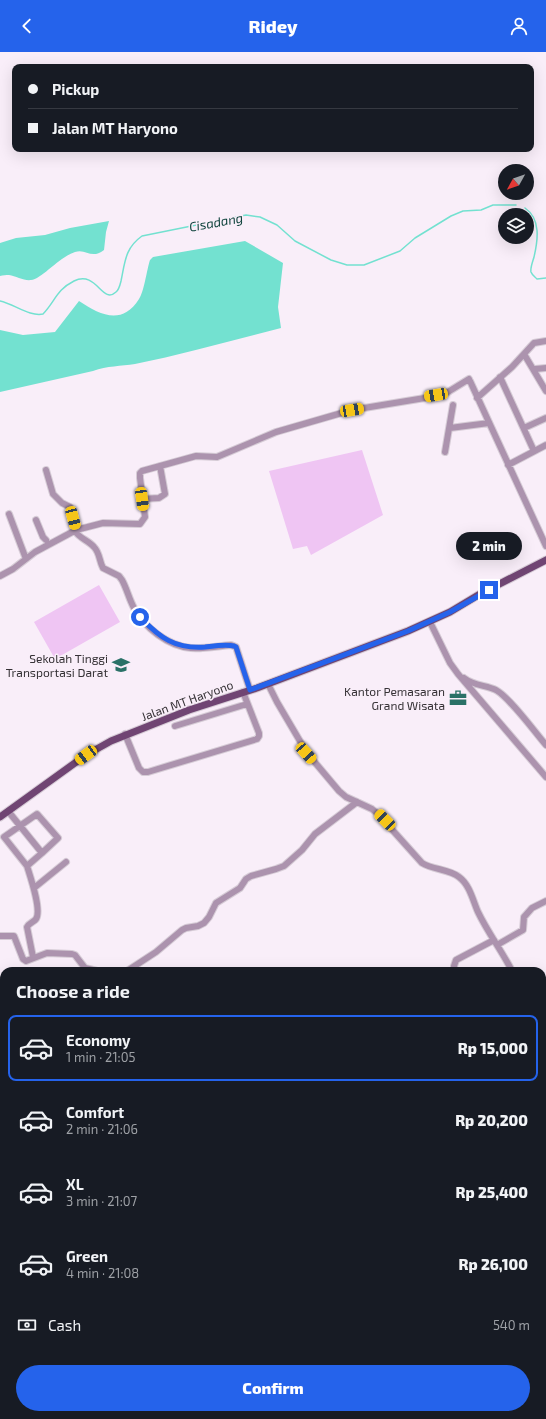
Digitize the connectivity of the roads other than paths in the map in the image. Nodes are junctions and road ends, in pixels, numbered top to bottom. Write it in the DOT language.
graph roads {
  1 [pos="546,341"];
  2 [pos="524,354"];
  3 [pos="546,368"];
  4 [pos="535,370"];
  5 [pos="500,377"];
  6 [pos="546,391"];
  7 [pos="477,398"];
  8 [pos="453,405"];
  9 [pos="546,418"];
  10 [pos="489,423"];
  11 [pos="450,428"];
  12 [pos="524,428"];
  13 [pos="546,445"];
  14 [pos="534,451"];
  15 [pos="445,452"];
  16 [pos="508,464"];
  17 [pos="160,466"];
  18 [pos="46,470"];
  19 [pos="142,499"];
  20 [pos="9,514"];
  21 [pos="36,520"];
  22 [pos="75,530"];
  23 [pos="49,541"];
  24 [pos="546,546"];
  25 [pos="26,559"];
  26 [pos="546,560"];
  27 [pos="0,576"];
  28 [pos="430,622"];
  29 [pos="458,674"];
  30 [pos="268,684"];
  31 [pos="247,691"];
  32 [pos="247,704"];
  33 [pos="175,726"];
  34 [pos="125,734"];
  35 [pos="546,745"];
  36 [pos="546,777"];
  37 [pos="357,802"];
  38 [pos="8,811"];
  39 [pos="0,817"];
  40 [pos="20,825"];
  41 [pos="42,853"];
  42 [pos="66,862"];
  43 [pos="27,866"];
  44 [pos="34,888"];
  45 [pos="546,901"];
  46 [pos="0,936"];
  47 [pos="495,942"];
  48 [pos="33,957"];
  49 [pos="84,967"];
  50 [pos="133,967"];
  51 [pos="454,967"];
  52 [pos="510,967"];
  1 -- 2 [label="street"];
  2 -- 4 [label="street"];
  2 -- 5 [label="street"];
  3 -- 4 [label="street"];
  4 -- 6 [label="street"];
  5 -- 7 [label="street"];
  5 -- 12 [label="street"];
  7 -- 10 [label="street"];
  7 -- 17 [label="street"];
  8 -- 11 [label="street"];
  9 -- 12 [label="street"];
  10 -- 11 [label="street"];
  10 -- 16 [label="street"];
  11 -- 15 [label="street"];
  12 -- 14 [label="street"];
  13 -- 14 [label="street"];
  14 -- 16 [label="street"];
  16 -- 24 [label="street"];
  17 -- 19 [label="street"];
  17 -- 19 [label="street"];
  18 -- 22 [label="street"];
  19 -- 22 [label="street"];
  20 -- 25 [label="street"];
  21 -- 23 [label="street"];
  22 -- 23 [label="street"];
  22 -- 31 [label="street"];
  23 -- 25 [label="street"];
  25 -- 27 [label="street"];
  26 -- 28 [label="main road, Jalan MT Haryono"];
  28 -- 29 [label="street"];
  28 -- 30 [label="main road, Jalan MT Haryono"];
  29 -- 35 [label="street"];
  29 -- 36 [label="street"];
  30 -- 31 [label="main road, Jalan MT Haryono"];
  30 -- 37 [label="street"];
  31 -- 32 [label="street"];
  31 -- 34 [label="main road, Jalan MT Haryono"];
  32 -- 33 [label="street"];
  32 -- 34 [label="street"];
  34 -- 38 [label="main road, Jalan MT Haryono"];
  37 -- 47 [label="street"];
  37 -- 50 [label="street"];
  38 -- 39 [label="main road, Jalan MT Haryono"];
  38 -- 40 [label="street"];
  40 -- 41 [label="street"];
  40 -- 41 [label="street"];
  40 -- 43 [label="street"];
  41 -- 43 [label="street"];
  42 -- 44 [label="street"];
  43 -- 44 [label="street"];
  44 -- 48 [label="street"];
  45 -- 47 [label="street"];
  46 -- 48 [label="street"];
  47 -- 51 [label="street"];
  47 -- 52 [label="street"];
  48 -- 49 [label="street"];
}
